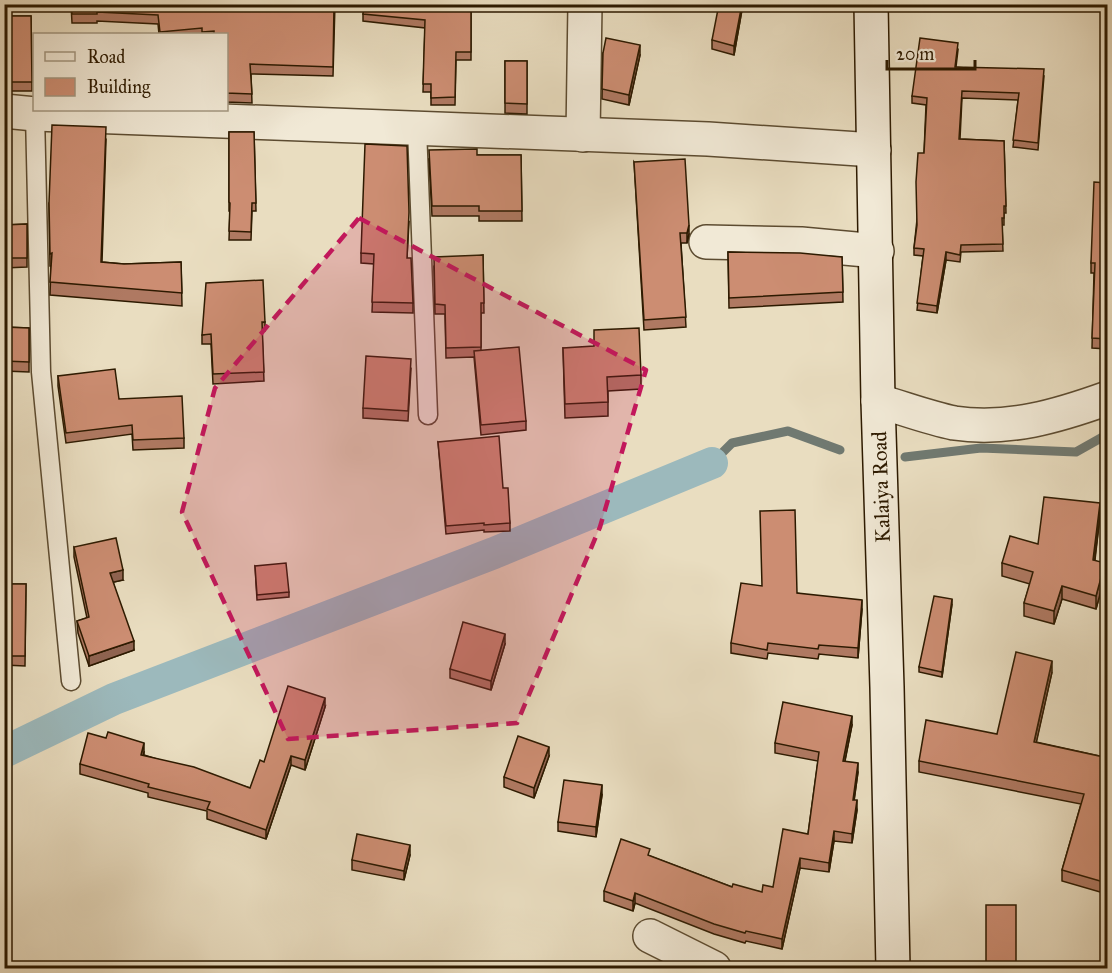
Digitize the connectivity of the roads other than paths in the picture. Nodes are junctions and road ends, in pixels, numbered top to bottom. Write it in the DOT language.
graph roads {
  1 [pos="585,4"];
  2 [pos="871,4"];
  3 [pos="20,113"];
  4 [pos="417,128"];
  5 [pos="583,135"];
  6 [pos="874,150"];
  7 [pos="706,242"];
  8 [pos="877,250"];
  9 [pos="1107,398"];
  10 [pos="878,401"];
  11 [pos="428,415"];
  12 [pos="71,681"];
  13 [pos="650,936"];
  14 [pos="714,969"];
  15 [pos="893,969"];
  1 -- 5 [label="street"];
  2 -- 6 [label="street, Kalaiya Road"];
  3 -- 4 [label="street"];
  3 -- 12 [label="lane"];
  4 -- 5 [label="street"];
  4 -- 11 [label="lane"];
  5 -- 6 [label="street"];
  6 -- 8 [label="street, Kalaiya Road"];
  7 -- 8 [label="street"];
  8 -- 10 [label="street, Kalaiya Road"];
  9 -- 10 [label="street"];
  10 -- 15 [label="street, Kalaiya Road"];
  13 -- 14 [label="street"];
}
